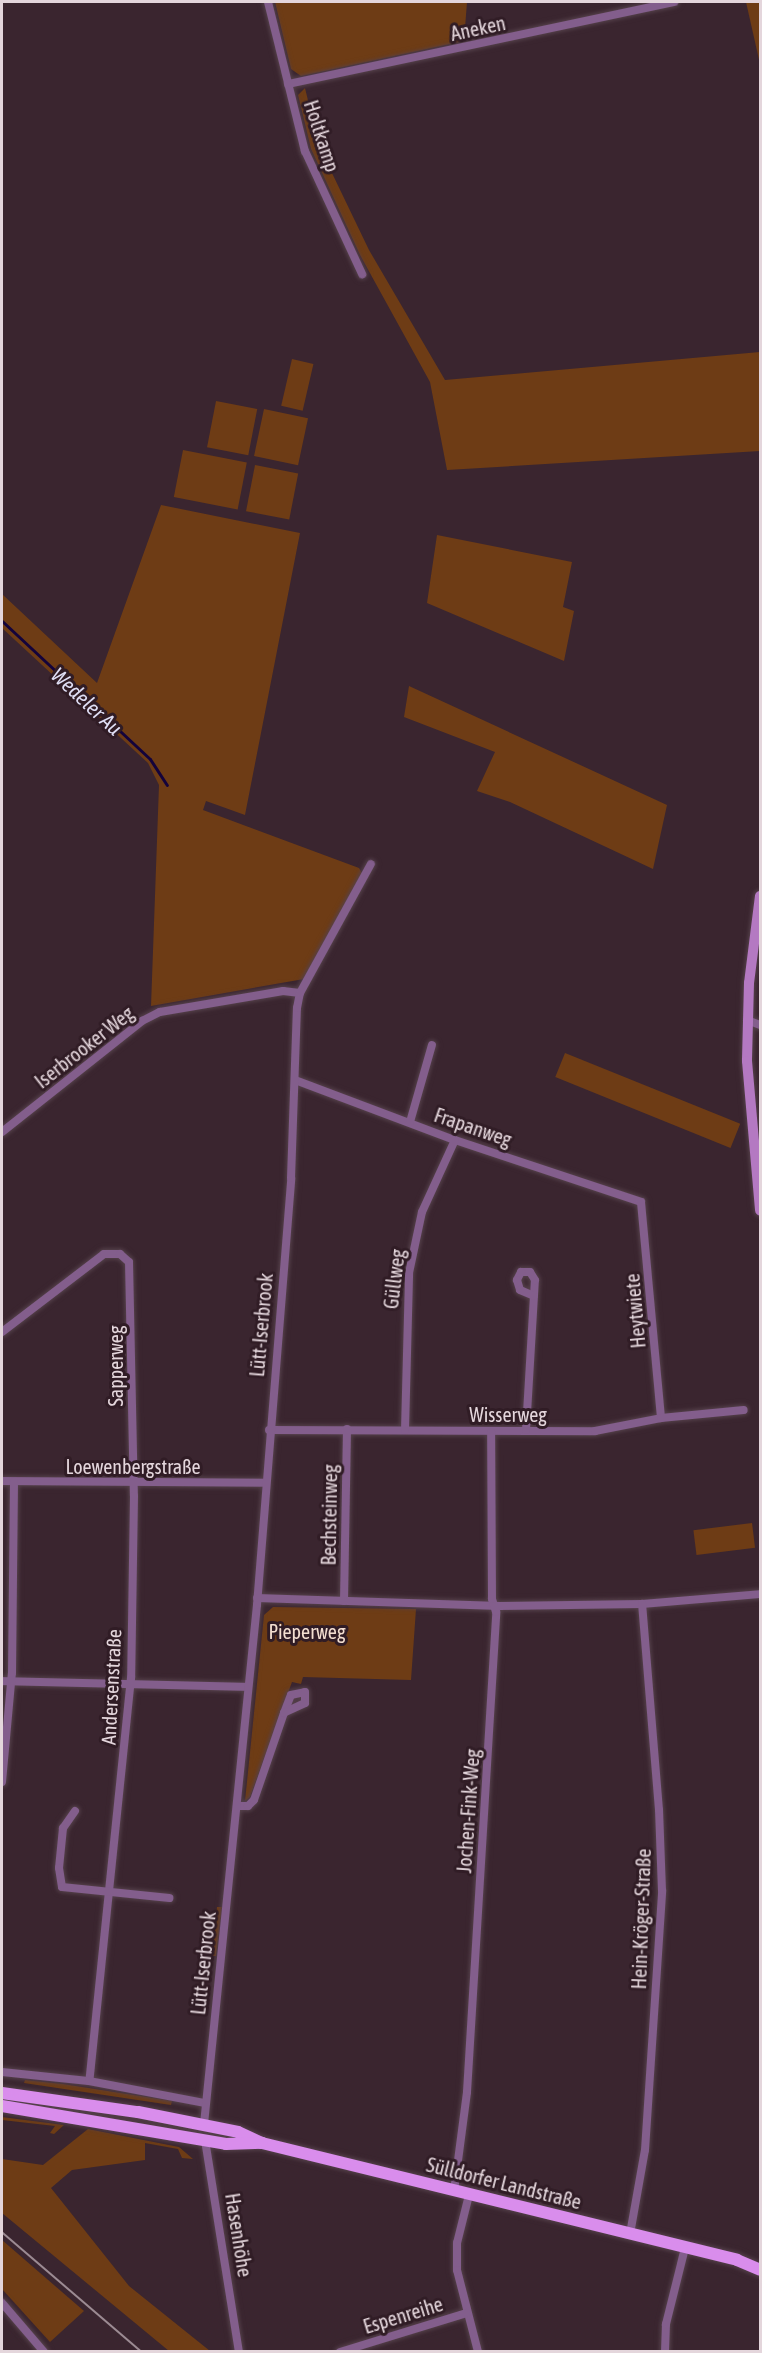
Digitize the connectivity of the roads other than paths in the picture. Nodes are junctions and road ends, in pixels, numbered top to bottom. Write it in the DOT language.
graph roads {
  1 [pos="267,2"];
  2 [pos="674,2"];
  3 [pos="288,84"];
  4 [pos="362,274"];
  5 [pos="371,864"];
  6 [pos="760,896"];
  7 [pos="300,993"];
  8 [pos="747,1020"];
  9 [pos="760,1024"];
  10 [pos="432,1045"];
  11 [pos="295,1080"];
  12 [pos="410,1122"];
  13 [pos="2,1132"];
  14 [pos="455,1140"];
  15 [pos="757,1144"];
  16 [pos="641,1202"];
  17 [pos="760,1210"];
  18 [pos="534,1296"];
  19 [pos="2,1332"];
  20 [pos="744,1410"];
  21 [pos="661,1418"];
  22 [pos="347,1429"];
  23 [pos="269,1430"];
  24 [pos="405,1430"];
  25 [pos="526,1430"];
  26 [pos="491,1432"];
  27 [pos="2,1481"];
  28 [pos="14,1482"];
  29 [pos="132,1482"];
  30 [pos="264,1484"];
  31 [pos="760,1594"];
  32 [pos="257,1598"];
  33 [pos="344,1600"];
  34 [pos="642,1604"];
  35 [pos="494,1605"];
  36 [pos="2,1681"];
  37 [pos="11,1682"];
  38 [pos="130,1686"];
  39 [pos="248,1687"];
  40 [pos="284,1713"];
  41 [pos="2,1782"];
  42 [pos="237,1806"];
  43 [pos="75,1811"];
  44 [pos="110,1892"];
  45 [pos="169,1898"];
  46 [pos="2,2072"];
  47 [pos="89,2081"];
  48 [pos="2,2092"];
  49 [pos="204,2103"];
  50 [pos="2,2106"];
  51 [pos="204,2124"];
  52 [pos="206,2140"];
  53 [pos="262,2143"];
  54 [pos="454,2191"];
  55 [pos="469,2195"];
  56 [pos="630,2234"];
  57 [pos="685,2248"];
  58 [pos="760,2259"];
  59 [pos="737,2260"];
  60 [pos="760,2270"];
  61 [pos="2,2303"];
  62 [pos="467,2313"];
  63 [pos="346,2351"];
  64 [pos="44,2352"];
  65 [pos="239,2352"];
  66 [pos="478,2352"];
  67 [pos="665,2352"];
  1 -- 3 [label="street, Holtkamp"];
  2 -- 3 [label="street, Aneken"];
  3 -- 4 [label="street, Holtkamp"];
  5 -- 7 [label="street, Lütt-Iserbrook"];
  6 -- 8 [label="main road"];
  7 -- 11 [label="street, Lütt-Iserbrook"];
  7 -- 13 [label="street, Iserbrooker Weg"];
  8 -- 9 [label="street"];
  8 -- 15 [label="main road"];
  10 -- 12 [label="street"];
  11 -- 12 [label="street, Frapanweg"];
  11 -- 23 [label="street, Lütt-Iserbrook"];
  12 -- 14 [label="street, Frapanweg"];
  14 -- 16 [label="street, Frapanweg"];
  14 -- 24 [label="street, Güllweg"];
  15 -- 17 [label="main road"];
  16 -- 21 [label="street, Heytwiete"];
  18 -- 25 [label="street"];
  19 -- 29 [label="street, Sapperweg"];
  20 -- 21 [label="street, Wisserweg"];
  21 -- 25 [label="street, Wisserweg"];
  22 -- 23 [label="street, Wisserweg"];
  22 -- 24 [label="street, Wisserweg"];
  22 -- 33 [label="street, Bechsteinweg"];
  23 -- 30 [label="street, Lütt-Iserbrook"];
  24 -- 26 [label="street, Wisserweg"];
  25 -- 26 [label="street, Wisserweg"];
  26 -- 35 [label="street, Jochen-Fink-Weg"];
  27 -- 28 [label="street, Loewenbergstraße"];
  28 -- 29 [label="street, Loewenbergstraße"];
  28 -- 37 [label="street"];
  29 -- 30 [label="street, Loewenbergstraße"];
  29 -- 38 [label="street, Andersenstraße"];
  30 -- 32 [label="street, Lütt-Iserbrook"];
  31 -- 34 [label="street"];
  32 -- 33 [label="street"];
  32 -- 39 [label="street, Lütt-Iserbrook"];
  33 -- 35 [label="street"];
  34 -- 35 [label="street"];
  34 -- 56 [label="street, Hein-Kröger-Straße"];
  35 -- 54 [label="street, Jochen-Fink-Weg"];
  36 -- 37 [label="street"];
  37 -- 38 [label="street"];
  37 -- 41 [label="street"];
  38 -- 39 [label="street"];
  38 -- 44 [label="street, Andersenstraße"];
  39 -- 42 [label="street, Lütt-Iserbrook"];
  40 -- 42 [label="street"];
  42 -- 49 [label="street, Lütt-Iserbrook"];
  43 -- 44 [label="street"];
  44 -- 45 [label="street"];
  44 -- 47 [label="street, Andersenstraße"];
  46 -- 47 [label="street"];
  47 -- 49 [label="street"];
  48 -- 51 [label="main road, Sülldorfer Landstraße"];
  49 -- 51 [label="street, Lütt-Iserbrook"];
  50 -- 52 [label="main road, Sülldorfer Landstraße"];
  51 -- 52 [label="main road, Hasenhöhe"];
  51 -- 53 [label="main road, Sülldorfer Landstraße"];
  52 -- 53 [label="main road, Sülldorfer Landstraße"];
  52 -- 65 [label="street, Hasenhöhe"];
  53 -- 54 [label="main road, Sülldorfer Landstraße"];
  54 -- 55 [label="main road, Sülldorfer Landstraße"];
  55 -- 56 [label="main road, Sülldorfer Landstraße"];
  55 -- 62 [label="street"];
  56 -- 57 [label="main road, Sülldorfer Landstraße"];
  57 -- 59 [label="main road, Sülldorfer Landstraße"];
  57 -- 67 [label="street"];
  58 -- 59 [label="main road, Sülldorfer Landstraße"];
  59 -- 60 [label="main road, Sülldorfer Landstraße"];
  61 -- 64 [label="street"];
  62 -- 63 [label="street, Espenreihe"];
  62 -- 66 [label="street"];
}
